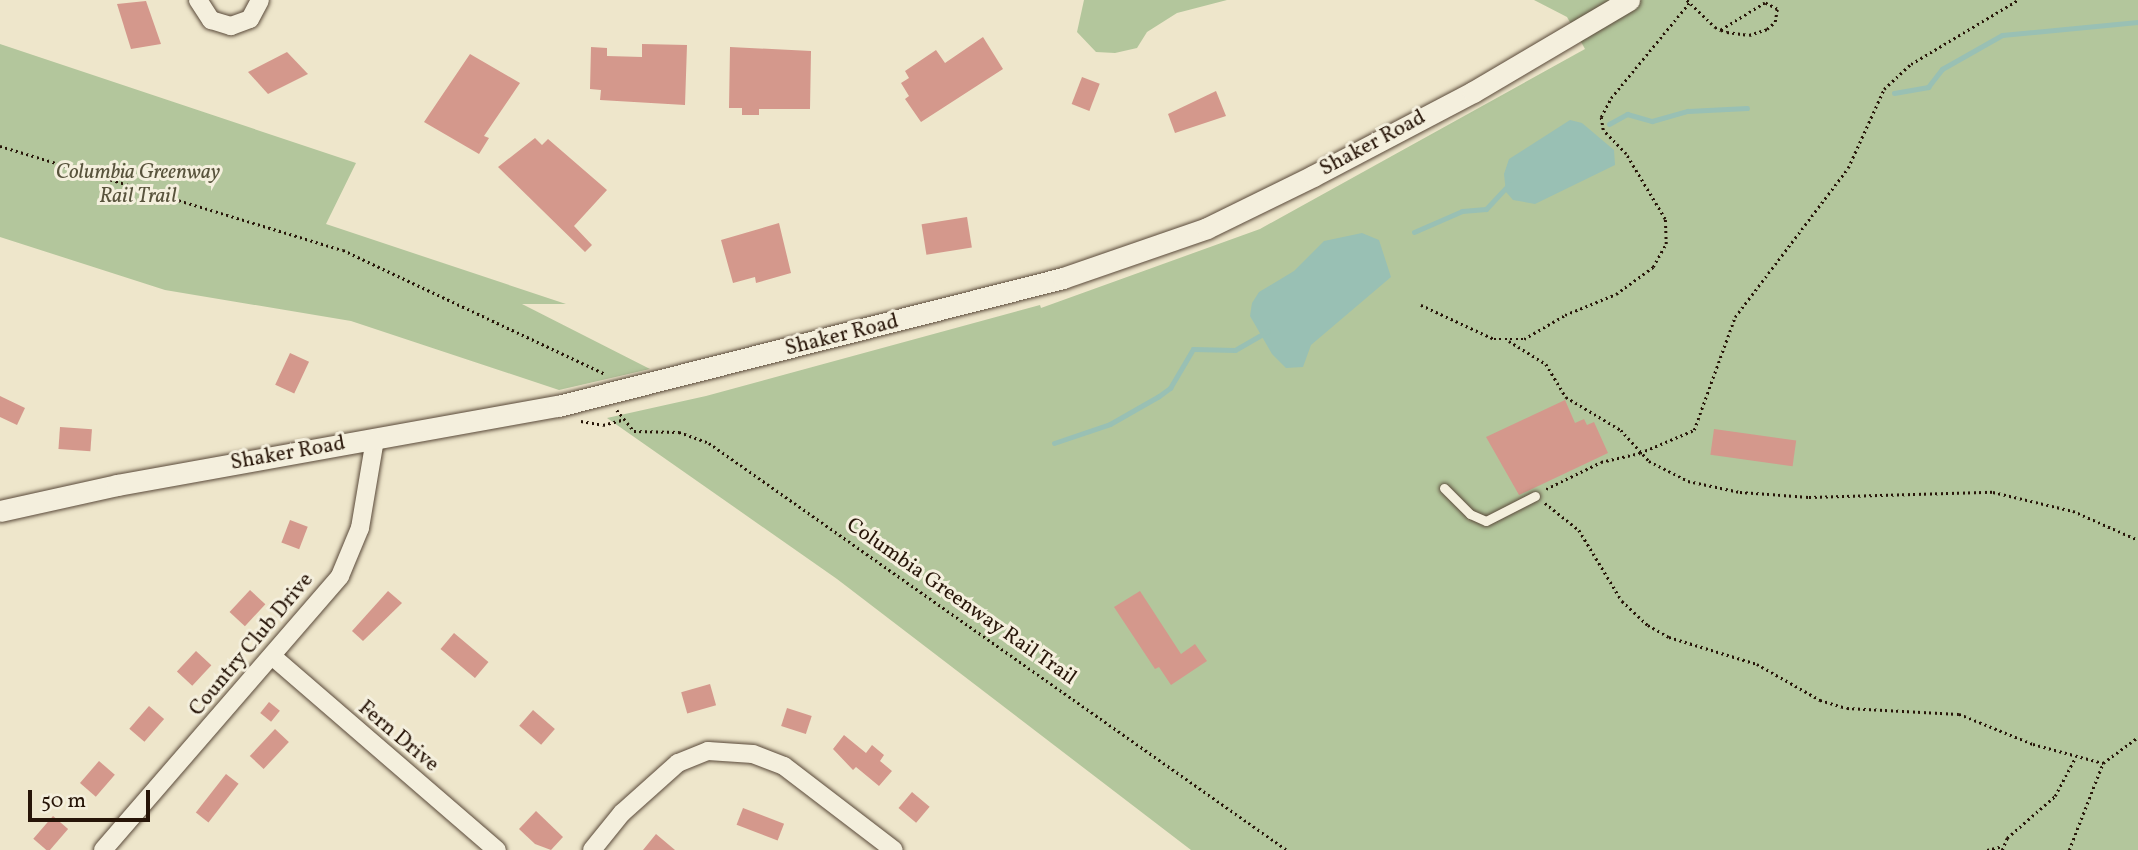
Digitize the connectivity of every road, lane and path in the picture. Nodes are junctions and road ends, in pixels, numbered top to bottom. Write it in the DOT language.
graph roads {
  1 [pos="198,0"];
  2 [pos="260,0"];
  3 [pos="1629,0"];
  4 [pos="2018,0"];
  5 [pos="1688,1"];
  6 [pos="1721,30"];
  7 [pos="0,146"];
  8 [pos="1421,305"];
  9 [pos="1509,341"];
  10 [pos="610,380"];
  11 [pos="616,405"];
  12 [pos="375,439"];
  13 [pos="1640,453"];
  14 [pos="1444,488"];
  15 [pos="1535,496"];
  16 [pos="0,511"];
  17 [pos="2138,540"];
  18 [pos="272,656"];
  19 [pos="2138,737"];
  20 [pos="2075,758"];
  21 [pos="2103,763"];
  22 [pos="2002,848"];
  23 [pos="103,850"];
  24 [pos="496,850"];
  25 [pos="592,850"];
  26 [pos="894,850"];
  27 [pos="1287,850"];
  28 [pos="1987,850"];
  29 [pos="2069,850"];
  1 -- 2 [label="street"];
  3 -- 12 [label="street, Shaker Road"];
  4 -- 13 [label="path"];
  5 -- 6 [label="path"];
  5 -- 9 [label="path"];
  6 -- 6 [label="path"];
  7 -- 10 [label="path"];
  8 -- 9 [label="path"];
  9 -- 13 [label="path"];
  11 -- 27 [label="path, Columbia Greenway Rail Trail"];
  12 -- 16 [label="street, Shaker Road"];
  12 -- 18 [label="street, Country Club Drive"];
  13 -- 15 [label="path"];
  13 -- 17 [label="path"];
  14 -- 15 [label="lane"];
  15 -- 20 [label="path"];
  18 -- 23 [label="street, Country Club Drive"];
  18 -- 24 [label="street, Fern Drive"];
  19 -- 21 [label="path"];
  20 -- 21 [label="path"];
  20 -- 22 [label="path"];
  21 -- 29 [label="path"];
  22 -- 28 [label="path"];
  25 -- 26 [label="street"];
}
